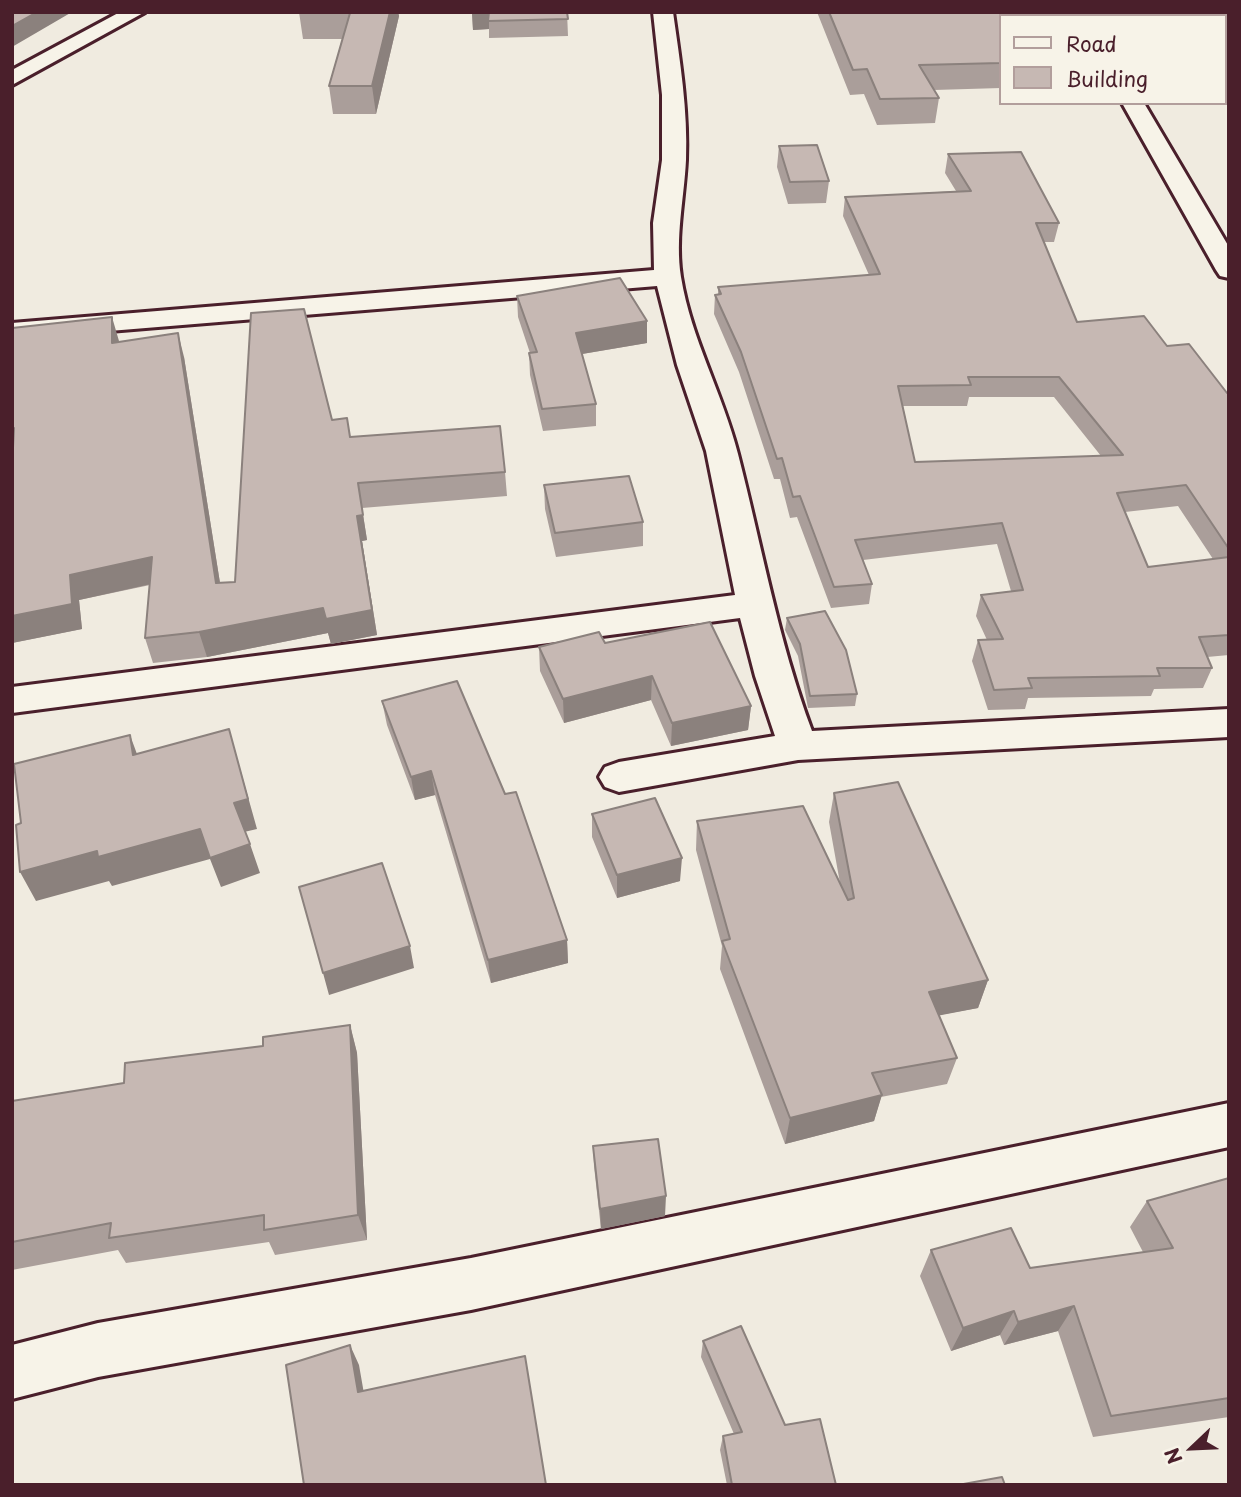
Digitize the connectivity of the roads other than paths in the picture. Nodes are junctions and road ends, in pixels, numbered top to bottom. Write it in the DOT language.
graph roads {
  1 [pos="135,12"];
  2 [pos="663,12"];
  3 [pos="12,79"];
  4 [pos="1134,105"];
  5 [pos="1229,270"];
  6 [pos="668,277"];
  7 [pos="12,331"];
  8 [pos="754,604"];
  9 [pos="12,700"];
  10 [pos="1229,723"];
  11 [pos="798,746"];
  12 [pos="619,777"];
  13 [pos="1229,1125"];
  14 [pos="12,1372"];
  1 -- 3 [label="street"];
  2 -- 6 [label="street"];
  4 -- 5 [label="street"];
  6 -- 7 [label="street"];
  6 -- 8 [label="street"];
  8 -- 9 [label="street"];
  8 -- 11 [label="street"];
  10 -- 11 [label="street"];
  11 -- 12 [label="street"];
  13 -- 14 [label="street"];
}
